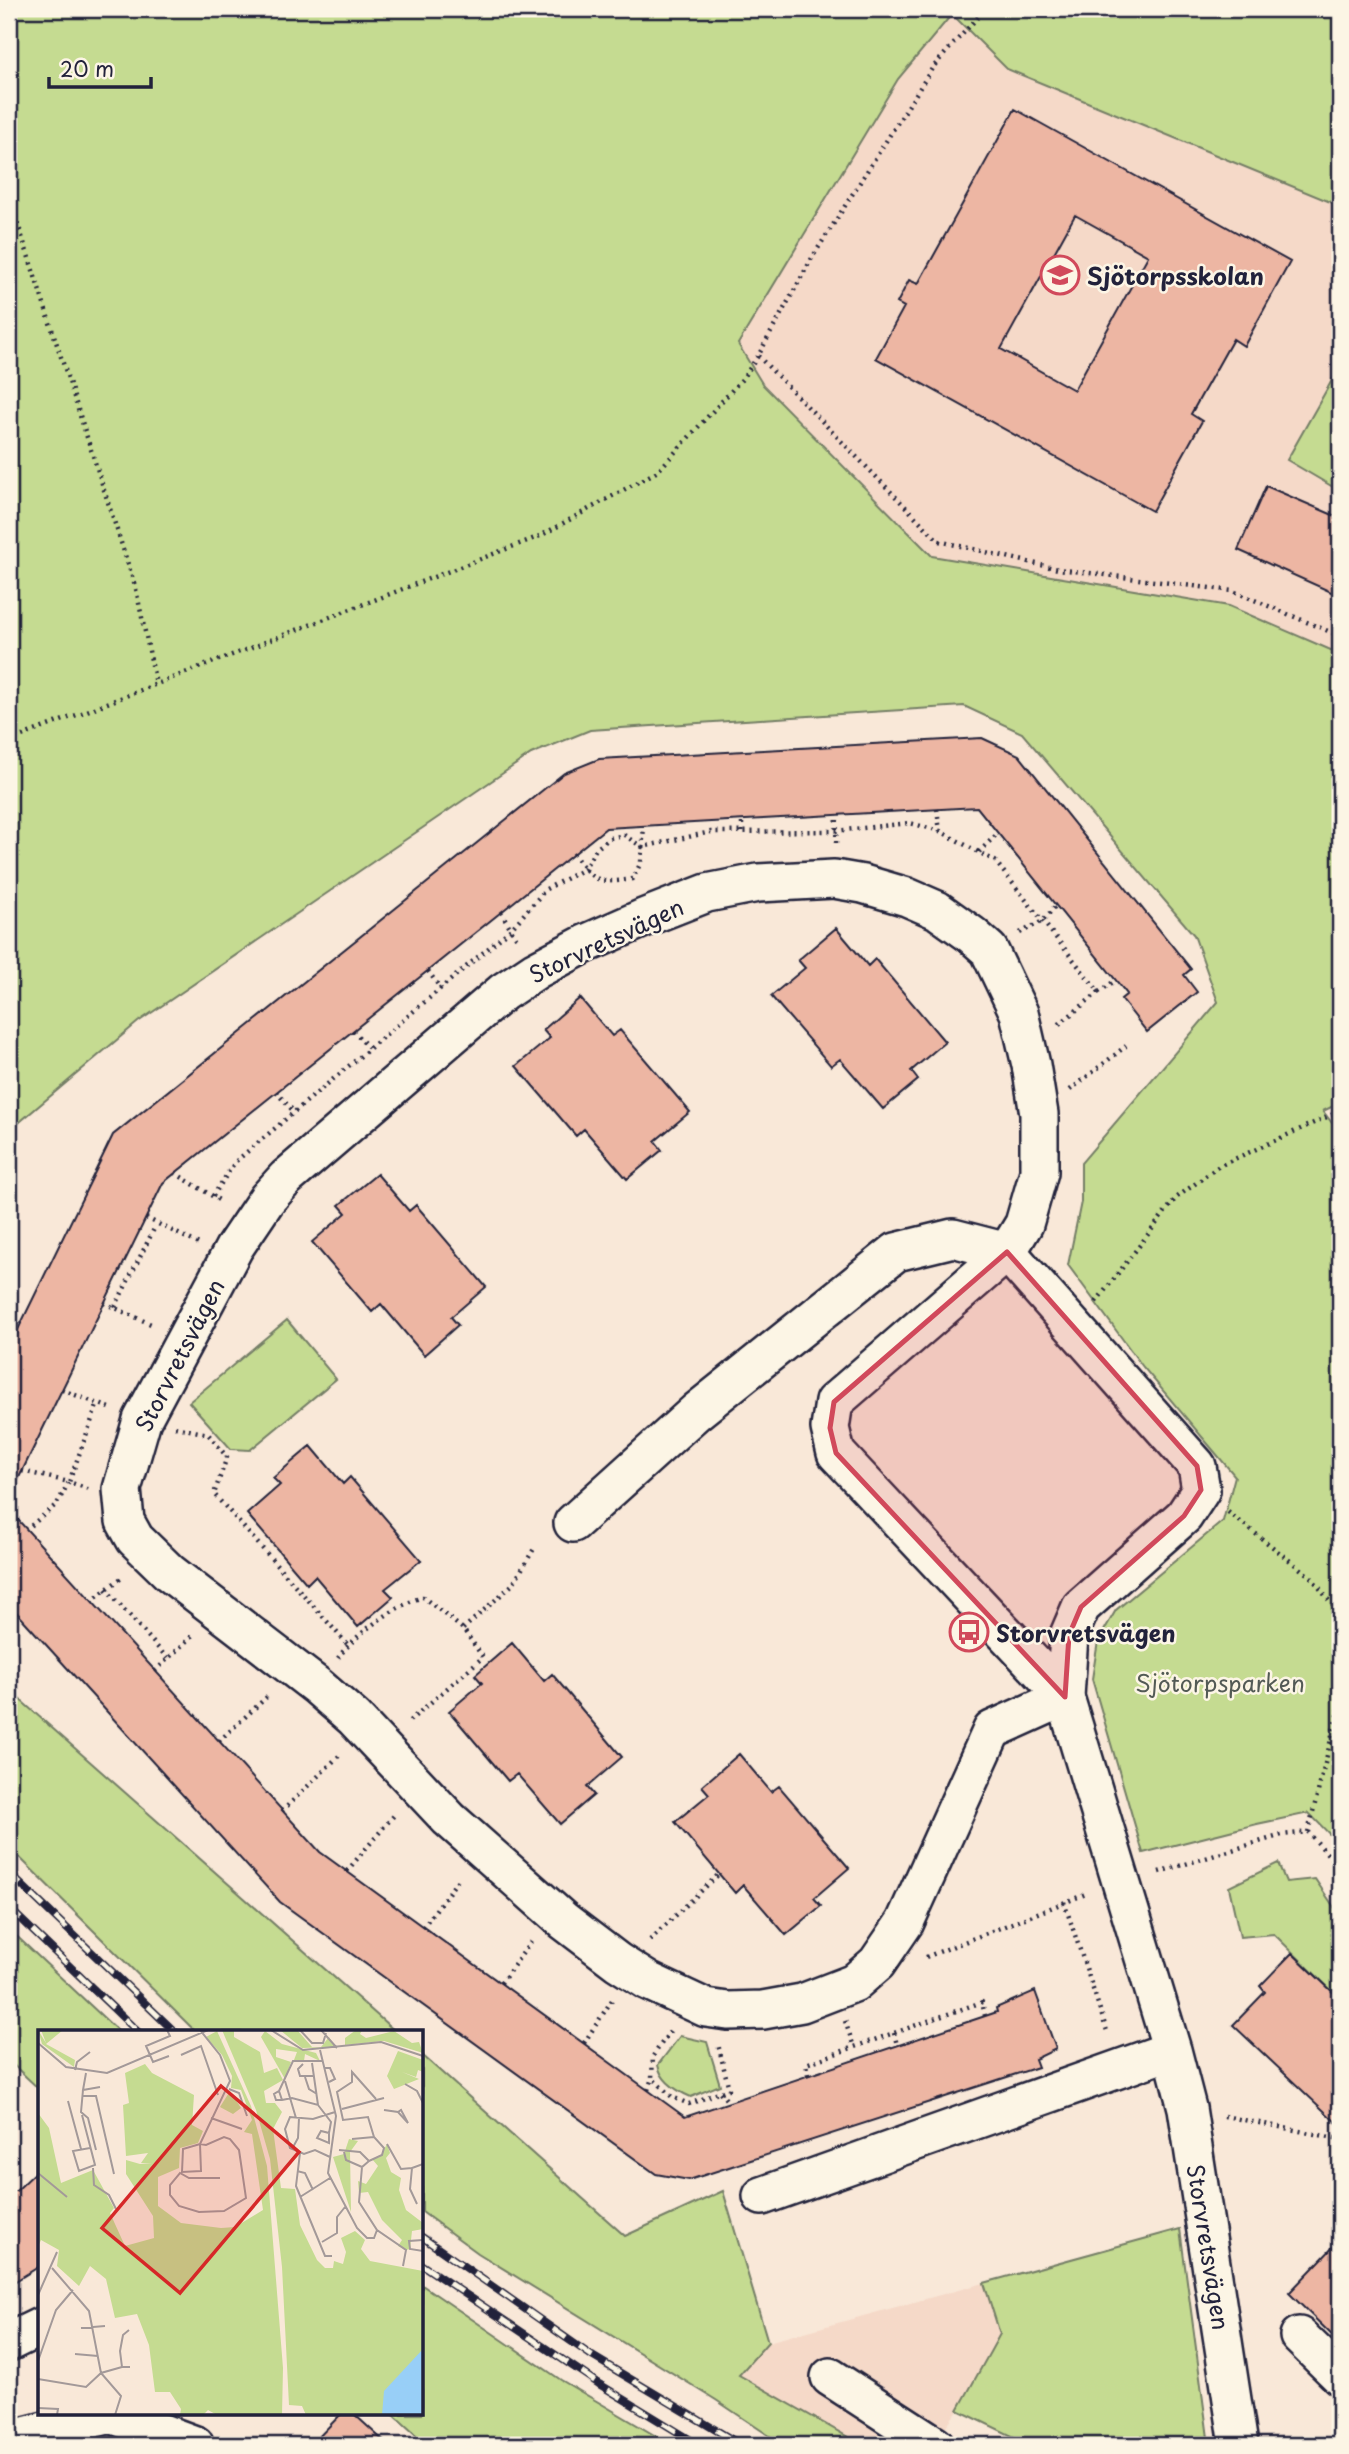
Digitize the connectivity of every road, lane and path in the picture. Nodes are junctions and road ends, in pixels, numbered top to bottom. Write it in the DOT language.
graph roads {
  1 [pos="985,9"];
  2 [pos="9,196"];
  3 [pos="758,356"];
  4 [pos="1340,636"];
  5 [pos="156,684"];
  6 [pos="9,741"];
  7 [pos="937,809"];
  8 [pos="742,818"];
  9 [pos="645,825"];
  10 [pos="940,831"];
  11 [pos="742,832"];
  12 [pos="998,833"];
  13 [pos="979,852"];
  14 [pos="573,853"];
  15 [pos="584,869"];
  16 [pos="1056,905"];
  17 [pos="989,950"];
  18 [pos="1116,980"];
  19 [pos="1099,992"];
  20 [pos="353,1031"];
  21 [pos="1126,1046"];
  22 [pos="369,1048"];
  23 [pos="276,1092"];
  24 [pos="1340,1111"];
  25 [pos="294,1112"];
  26 [pos="1039,1114"];
  27 [pos="175,1173"];
  28 [pos="213,1196"];
  29 [pos="146,1218"];
  30 [pos="253,1220"];
  31 [pos="154,1229"];
  32 [pos="1007,1252"];
  33 [pos="229,1258"];
  34 [pos="104,1303"];
  35 [pos="116,1307"];
  36 [pos="1075,1329"];
  37 [pos="185,1340"];
  38 [pos="62,1390"];
  39 [pos="98,1404"];
  40 [pos="142,1420"];
  41 [pos="22,1471"];
  42 [pos="69,1482"];
  43 [pos="1201,1490"];
  44 [pos="122,1503"];
  45 [pos="573,1523"];
  46 [pos="27,1529"];
  47 [pos="535,1548"];
  48 [pos="106,1589"];
  49 [pos="219,1610"];
  50 [pos="1340,1615"];
  51 [pos="463,1629"];
  52 [pos="348,1645"];
  53 [pos="168,1659"];
  54 [pos="155,1671"];
  55 [pos="307,1678"];
  56 [pos="1065,1697"];
  57 [pos="1340,1703"];
  58 [pos="373,1738"];
  59 [pos="219,1741"];
  60 [pos="418,1787"];
  61 [pos="282,1811"];
  62 [pos="1308,1832"];
  63 [pos="481,1849"];
  64 [pos="1340,1868"];
  65 [pos="346,1871"];
  66 [pos="1159,1872"];
  67 [pos="1086,1894"];
  68 [pos="1065,1902"];
  69 [pos="553,1912"];
  70 [pos="423,1927"];
  71 [pos="877,1963"];
  72 [pos="501,1983"];
  73 [pos="702,2005"];
  74 [pos="985,2016"];
  75 [pos="894,2033"];
  76 [pos="897,2045"];
  77 [pos="1172,2050"];
  78 [pos="1119,2069"];
  79 [pos="808,2075"];
  80 [pos="652,2078"];
  81 [pos="648,2090"];
  82 [pos="719,2092"];
  83 [pos="728,2102"];
  84 [pos="1187,2108"];
  85 [pos="1340,2138"];
  86 [pos="762,2196"];
  87 [pos="38,2328"];
  88 [pos="1299,2336"];
  89 [pos="9,2342"];
  90 [pos="1340,2376"];
  91 [pos="830,2377"];
  92 [pos="99,2424"];
  93 [pos="9,2440"];
  94 [pos="195,2445"];
  95 [pos="935,2445"];
  96 [pos="1239,2445"];
  1 -- 3 [label="path"];
  2 -- 5 [label="path"];
  3 -- 4 [label="path"];
  3 -- 5 [label="path"];
  5 -- 6 [label="path"];
  7 -- 10 [label="path"];
  8 -- 11 [label="path"];
  9 -- 15 [label="path"];
  12 -- 13 [label="path"];
  14 -- 15 [label="path"];
  15 -- 22 [label="path"];
  16 -- 17 [label="path"];
  17 -- 26 [label="street, Storvretsvägen"];
  17 -- 30 [label="street, Storvretsvägen"];
  18 -- 19 [label="path"];
  20 -- 22 [label="path"];
  21 -- 26 [label="path"];
  22 -- 25 [label="path"];
  23 -- 25 [label="path"];
  24 -- 36 [label="path"];
  25 -- 28 [label="path"];
  26 -- 32 [label="street, Storvretsvägen"];
  27 -- 28 [label="path"];
  28 -- 30 [label="path"];
  29 -- 33 [label="path"];
  30 -- 33 [label="street, Storvretsvägen"];
  31 -- 35 [label="path"];
  32 -- 36 [label="street"];
  32 -- 45 [label="street"];
  32 -- 56 [label="street, Storvretsvägen"];
  33 -- 37 [label="street, Storvretsvägen"];
  34 -- 35 [label="path"];
  35 -- 37 [label="path"];
  36 -- 43 [label="street"];
  37 -- 40 [label="street, Storvretsvägen"];
  38 -- 39 [label="path"];
  39 -- 40 [label="path"];
  39 -- 42 [label="path"];
  40 -- 44 [label="street, Storvretsvägen"];
  40 -- 52 [label="path"];
  41 -- 42 [label="path"];
  42 -- 44 [label="path"];
  42 -- 46 [label="path"];
  43 -- 50 [label="path"];
  43 -- 56 [label="street, Storvretsvägen"];
  44 -- 49 [label="street, Storvretsvägen"];
  47 -- 51 [label="path"];
  48 -- 53 [label="path"];
  49 -- 53 [label="path"];
  49 -- 55 [label="street, Storvretsvägen"];
  51 -- 52 [label="path"];
  51 -- 58 [label="path"];
  52 -- 55 [label="path"];
  53 -- 54 [label="path"];
  55 -- 58 [label="street, Storvretsvägen"];
  55 -- 59 [label="path"];
  56 -- 71 [label="street, Storvretsvägen"];
  56 -- 77 [label="street, Storvretsvägen"];
  57 -- 62 [label="path"];
  58 -- 60 [label="street, Storvretsvägen"];
  58 -- 61 [label="path"];
  60 -- 63 [label="street, Storvretsvägen"];
  60 -- 65 [label="path"];
  62 -- 64 [label="path"];
  62 -- 66 [label="path"];
  63 -- 69 [label="street, Storvretsvägen"];
  63 -- 70 [label="path"];
  67 -- 68 [label="path"];
  68 -- 71 [label="path"];
  68 -- 78 [label="path"];
  69 -- 72 [label="path"];
  69 -- 73 [label="street, Storvretsvägen"];
  71 -- 73 [label="street, Storvretsvägen"];
  73 -- 80 [label="path"];
  73 -- 82 [label="path"];
  74 -- 75 [label="path"];
  75 -- 76 [label="path"];
  75 -- 79 [label="path"];
  77 -- 78 [label="street"];
  77 -- 84 [label="street, Storvretsvägen"];
  78 -- 86 [label="street"];
  80 -- 81 [label="path"];
  80 -- 82 [label="path"];
  82 -- 83 [label="path"];
  84 -- 85 [label="path"];
  84 -- 96 [label="street, Storvretsvägen"];
  87 -- 89 [label="street"];
  88 -- 90 [label="street"];
  91 -- 95 [label="street"];
  92 -- 93 [label="street"];
  92 -- 94 [label="street"];
}
